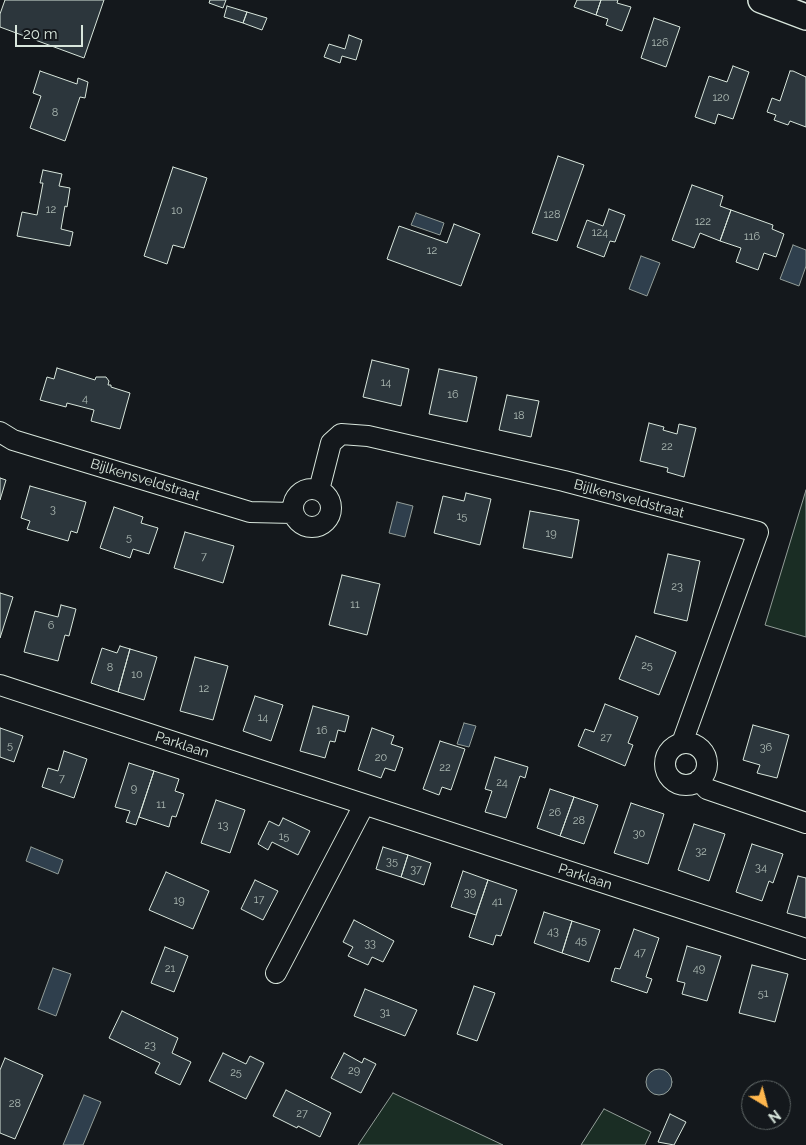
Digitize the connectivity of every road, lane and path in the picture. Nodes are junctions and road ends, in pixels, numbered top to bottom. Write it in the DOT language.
graph roads {
  1 [pos="761,0"];
  2 [pos="806,17"];
  3 [pos="0,432"];
  4 [pos="319,490"];
  5 [pos="293,513"];
  6 [pos="0,685"];
  7 [pos="682,743"];
  8 [pos="699,780"];
  9 [pos="364,805"];
  10 [pos="806,823"];
  11 [pos="806,949"];
  12 [pos="276,973"];
  1 -- 2 [label="street"];
  3 -- 5 [label="street, Bijlkensveldstraat"];
  4 -- 5 [label="street"];
  4 -- 5 [label="street"];
  4 -- 7 [label="street, Bijlkensveldstraat"];
  6 -- 9 [label="street, Parklaan"];
  7 -- 8 [label="street"];
  7 -- 8 [label="street, Bijlkensveldstraat"];
  8 -- 10 [label="street"];
  9 -- 11 [label="street, Parklaan"];
  9 -- 12 [label="street"];
}
